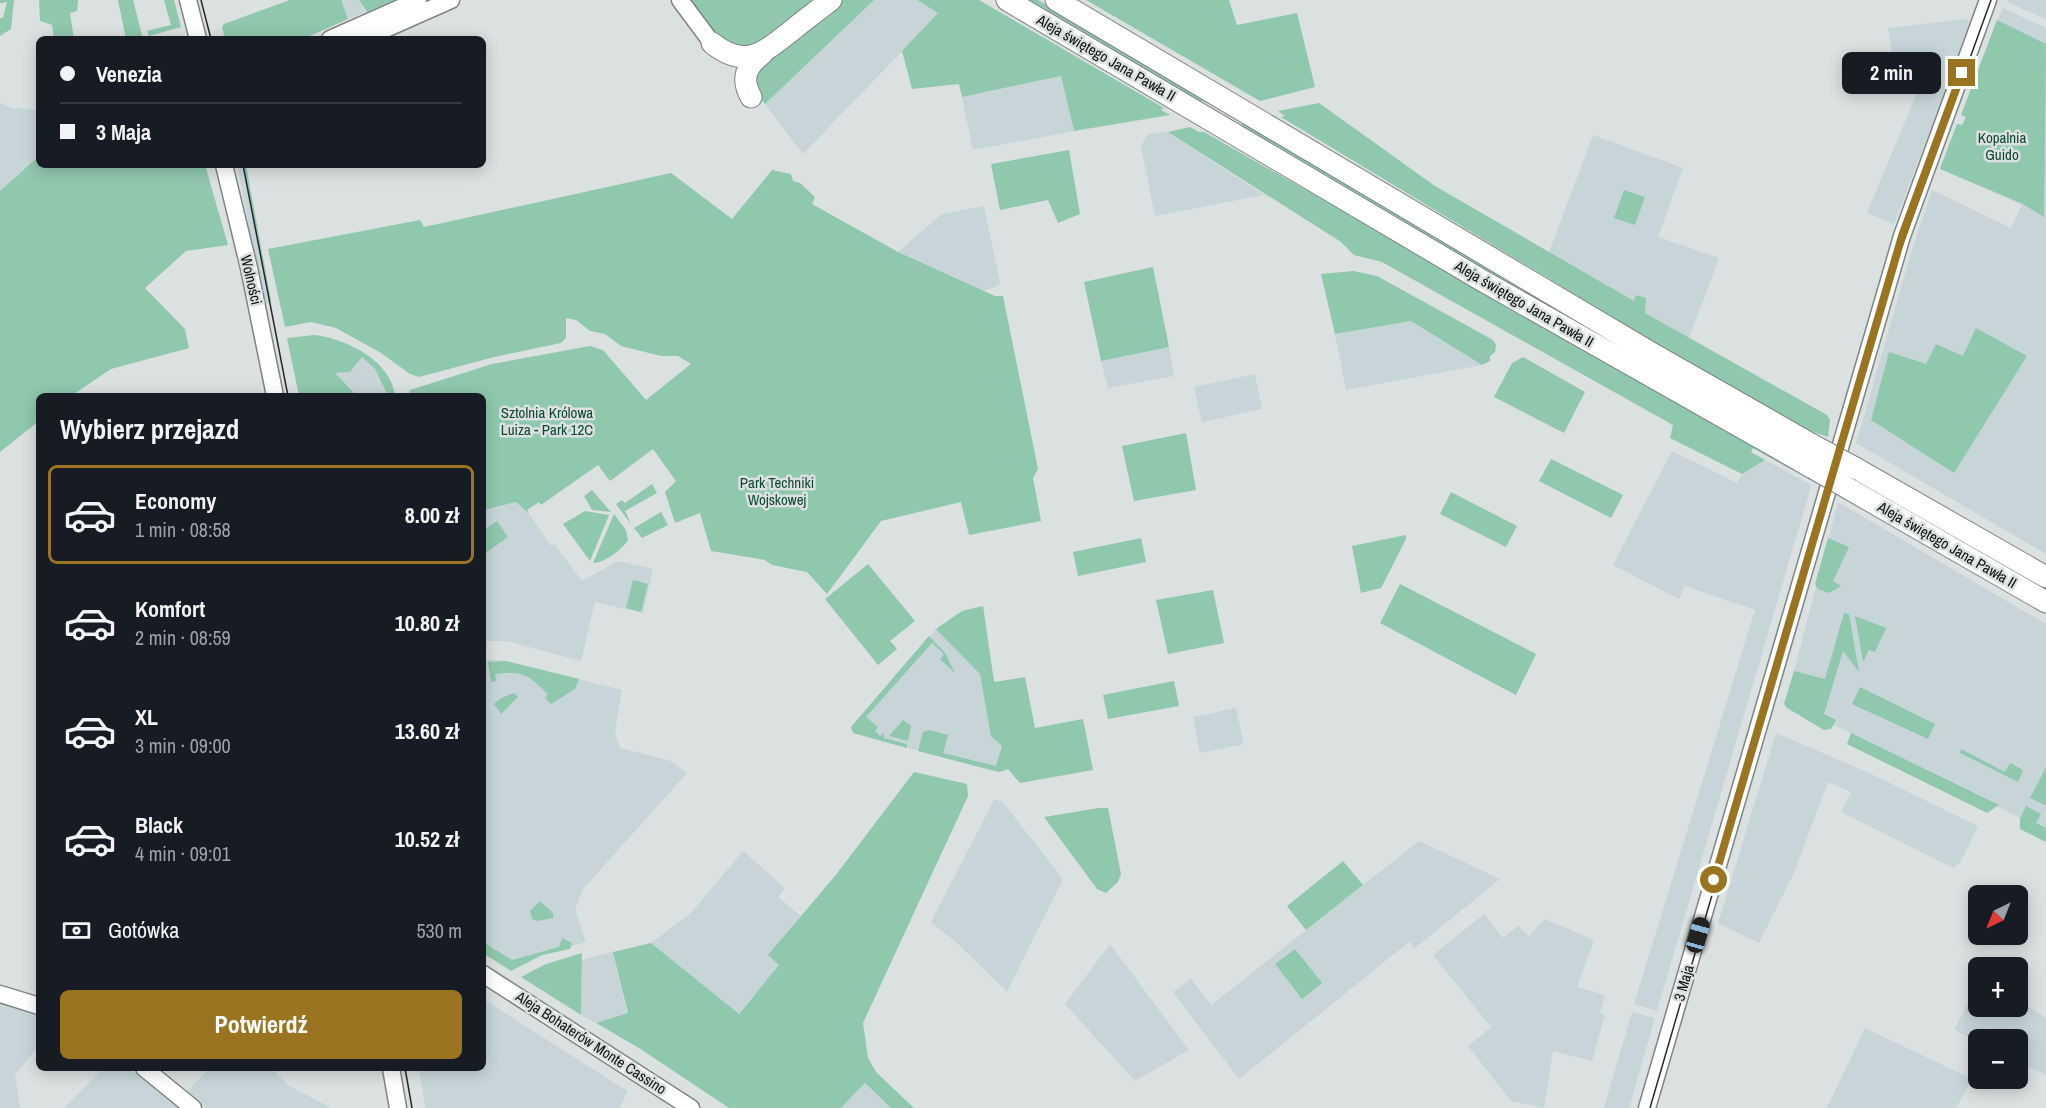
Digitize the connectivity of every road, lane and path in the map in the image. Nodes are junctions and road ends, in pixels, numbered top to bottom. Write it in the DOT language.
graph roads {
  1 [pos="188,0"];
  2 [pos="418,0"];
  3 [pos="451,0"];
  4 [pos="680,0"];
  5 [pos="831,0"];
  6 [pos="1007,0"];
  7 [pos="1056,0"];
  8 [pos="1988,0"];
  9 [pos="197,36"];
  10 [pos="337,36"];
  11 [pos="370,36"];
  12 [pos="712,43"];
  13 [pos="764,52"];
  14 [pos="751,97"];
  15 [pos="225,168"];
  16 [pos="274,393"];
  17 [pos="1816,458"];
  18 [pos="2046,577"];
  19 [pos="2046,604"];
  20 [pos="486,977"];
  21 [pos="0,994"];
  22 [pos="36,1005"];
  23 [pos="148,1071"];
  24 [pos="392,1071"];
  25 [pos="193,1108"];
  26 [pos="398,1108"];
  27 [pos="691,1108"];
  28 [pos="1647,1108"];
  1 -- 9 [label="street"];
  2 -- 10 [label="street"];
  3 -- 11 [label="street"];
  4 -- 12 [label="street"];
  5 -- 13 [label="main road"];
  6 -- 17 [label="main road, Aleja świętego Jana Pawła II"];
  7 -- 17 [label="main road, Aleja świętego Jana Pawła II"];
  8 -- 28 [label="street, 3 Maja"];
  12 -- 13 [label="main road"];
  13 -- 14 [label="main road"];
  15 -- 16 [label="street, Wolności"];
  17 -- 18 [label="main road, Aleja świętego Jana Pawła II, bridge"];
  17 -- 19 [label="main road, Aleja świętego Jana Pawła II, bridge"];
  20 -- 27 [label="street, Aleja Bohaterów Monte Cassino"];
  21 -- 22 [label="street"];
  23 -- 25 [label="street"];
  24 -- 26 [label="street"];
}
